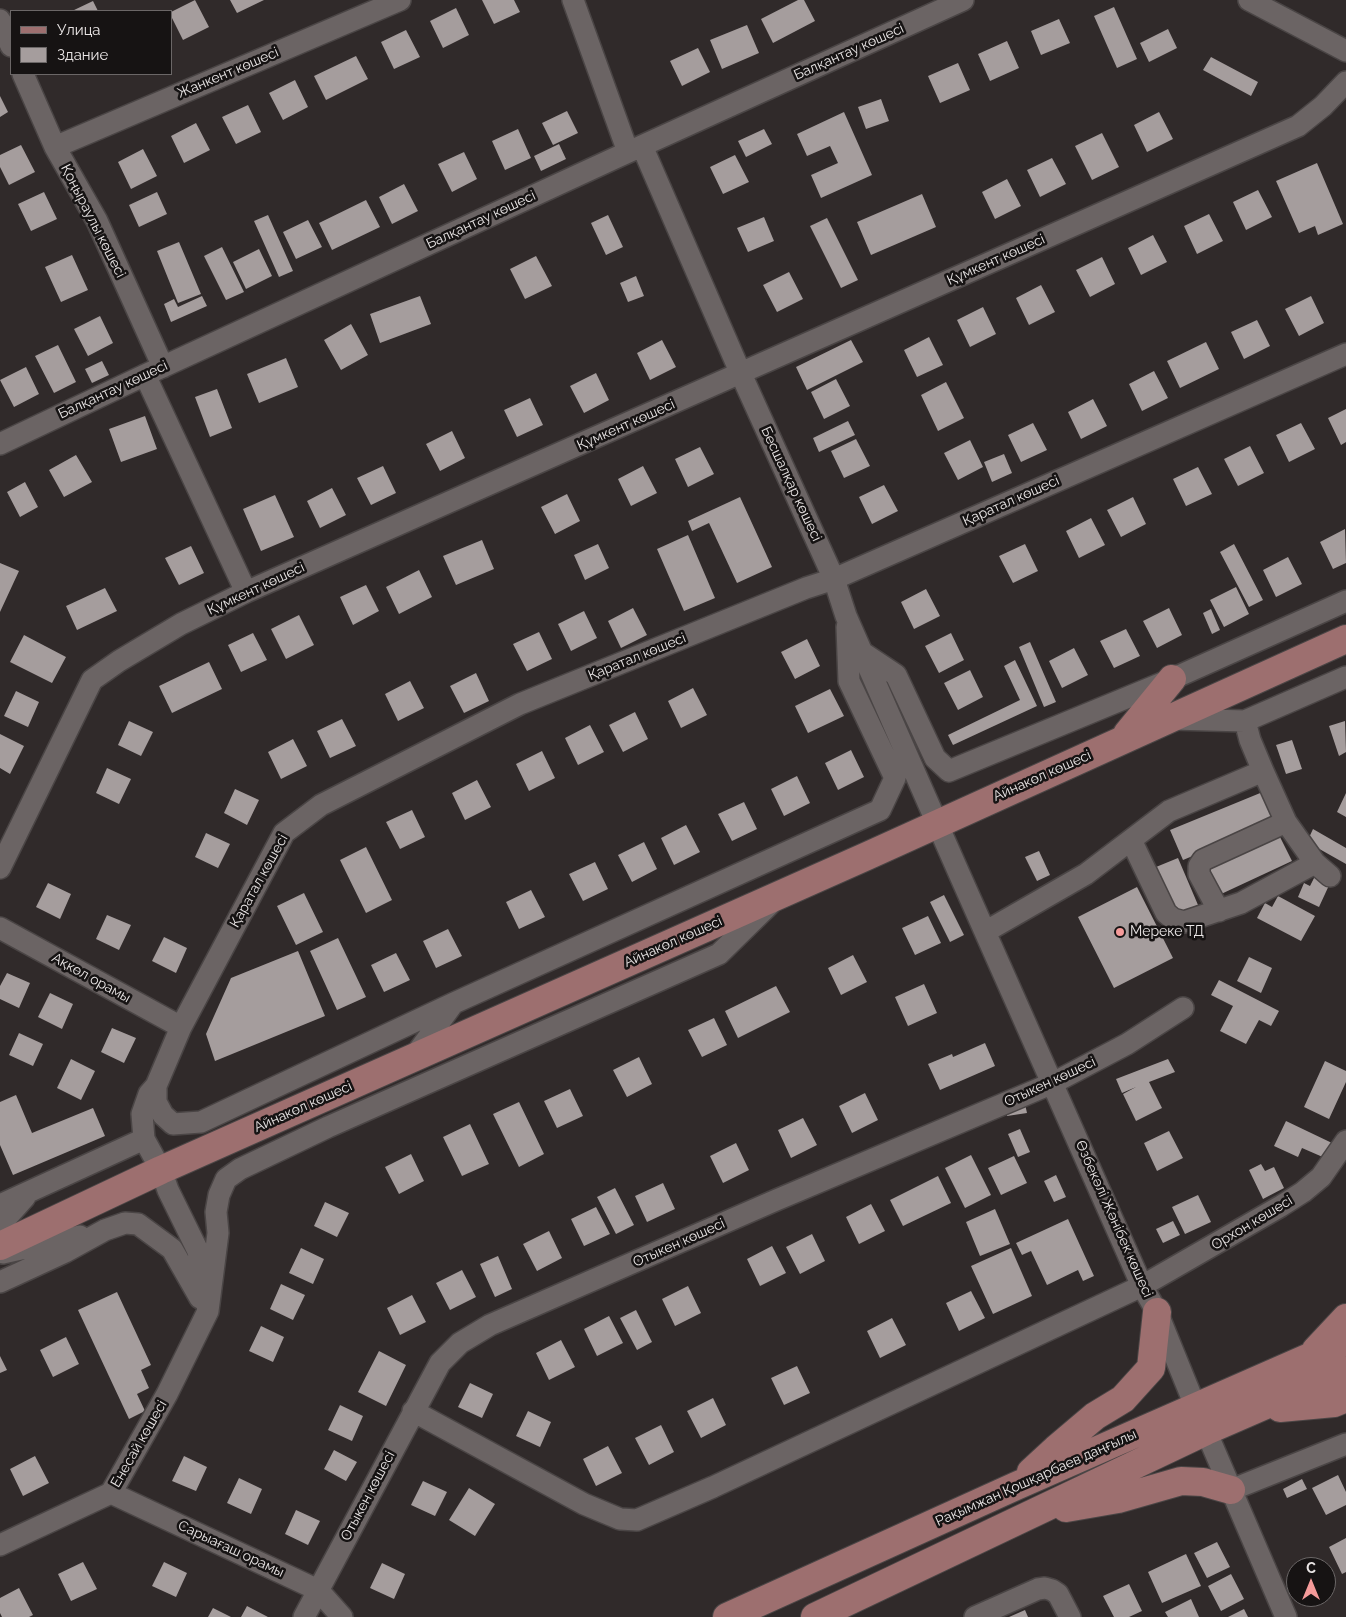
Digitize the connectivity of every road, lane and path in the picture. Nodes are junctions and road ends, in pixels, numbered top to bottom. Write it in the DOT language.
graph roads {
  1 [pos="400,0"];
  2 [pos="572,0"];
  3 [pos="964,0"];
  4 [pos="1249,0"];
  5 [pos="0,20"];
  6 [pos="10,44"];
  7 [pos="1346,51"];
  8 [pos="24,75"];
  9 [pos="1342,93"];
  10 [pos="55,147"];
  11 [pos="635,149"];
  12 [pos="1346,354"];
  13 [pos="154,371"];
  14 [pos="741,374"];
  15 [pos="0,444"];
  16 [pos="834,579"];
  17 [pos="246,592"];
  18 [pos="1346,601"];
  19 [pos="846,616"];
  20 [pos="1346,639"];
  21 [pos="862,653"];
  22 [pos="1346,677"];
  23 [pos="1172,679"];
  24 [pos="1170,718"];
  25 [pos="1245,722"];
  26 [pos="1122,740"];
  27 [pos="1263,771"];
  28 [pos="1286,822"];
  29 [pos="937,823"];
  30 [pos="1131,840"];
  31 [pos="0,868"];
  32 [pos="780,893"];
  33 [pos="1219,911"];
  34 [pos="0,928"];
  35 [pos="985,932"];
  36 [pos="454,1003"];
  37 [pos="1183,1008"];
  38 [pos="181,1027"];
  39 [pos="414,1057"];
  40 [pos="360,1082"];
  41 [pos="1052,1083"];
  42 [pos="156,1086"];
  43 [pos="328,1127"];
  44 [pos="144,1139"];
  45 [pos="1346,1141"];
  46 [pos="161,1170"];
  47 [pos="28,1193"];
  48 [pos="0,1205"];
  49 [pos="0,1225"];
  50 [pos="105,1230"];
  51 [pos="0,1246"];
  52 [pos="0,1254"];
  53 [pos="0,1282"];
  54 [pos="1142,1286"];
  55 [pos="208,1311"];
  56 [pos="1157,1312"];
  57 [pos="1346,1318"];
  58 [pos="1346,1341"];
  59 [pos="1309,1358"];
  60 [pos="1346,1370"];
  61 [pos="1346,1398"];
  62 [pos="413,1411"];
  63 [pos="1257,1411"];
  64 [pos="1201,1420"];
  65 [pos="1346,1444"];
  66 [pos="1016,1486"];
  67 [pos="1231,1490"];
  68 [pos="111,1492"];
  69 [pos="1033,1513"];
  70 [pos="0,1545"];
  71 [pos="318,1590"];
  72 [pos="304,1617"];
  73 [pos="342,1617"];
  74 [pos="727,1617"];
  75 [pos="815,1617"];
  76 [pos="975,1617"];
  77 [pos="1070,1617"];
  78 [pos="1286,1617"];
  1 -- 10 [label="street, Жанкент көшесі"];
  2 -- 11 [label="street, Бесшалқар көшесі"];
  3 -- 11 [label="street, Балқантау көшесі"];
  4 -- 7 [label="street"];
  5 -- 6 [label="street"];
  8 -- 10 [label="street, Қоңыраулы көшесі"];
  9 -- 14 [label="street, Құмкент көшесі"];
  10 -- 13 [label="street, Қоңыраулы көшесі"];
  11 -- 13 [label="street, Балқантау көшесі"];
  11 -- 14 [label="street, Бесшалқар көшесі"];
  12 -- 16 [label="street, Қаратал көшесі"];
  13 -- 15 [label="street, Балқантау көшесі"];
  13 -- 17 [label="street, Қоңыраулы көшесі"];
  14 -- 16 [label="street, Бесшалқар көшесі"];
  14 -- 17 [label="street, Құмкент көшесі"];
  16 -- 19 [label="street, Бесшалқар көшесі"];
  16 -- 38 [label="street, Қаратал көшесі"];
  17 -- 31 [label="street, Құмкент көшесі"];
  18 -- 23 [label="street"];
  19 -- 21 [label="street, Бесшалқар көшесі"];
  19 -- 36 [label="street"];
  20 -- 24 [label="main road, Айнакөл көшесі"];
  21 -- 23 [label="street"];
  21 -- 29 [label="street, Бесшалқар көшесі"];
  22 -- 25 [label="street"];
  23 -- 26 [label="main road"];
  24 -- 25 [label="street"];
  24 -- 26 [label="main road, Айнакөл көшесі"];
  25 -- 27 [label="street"];
  26 -- 29 [label="main road, Айнакөл көшесі"];
  27 -- 28 [label="street"];
  27 -- 30 [label="street"];
  28 -- 33 [label="street"];
  28 -- 33 [label="street"];
  29 -- 32 [label="main road, Айнакөл көшесі"];
  29 -- 35 [label="street, Өзбекәлі Жәнібек көшесі"];
  30 -- 33 [label="street"];
  30 -- 35 [label="street"];
  32 -- 39 [label="main road, Айнакөл көшесі"];
  32 -- 43 [label="street, Енесай көшесі"];
  34 -- 38 [label="street, Ақкөл орамы"];
  35 -- 41 [label="street, Өзбекәлі Жәнібек көшесі"];
  36 -- 39 [label="street"];
  36 -- 42 [label="street"];
  37 -- 41 [label="street, Отыкен көшесі"];
  38 -- 42 [label="street, Қаратал көшесі"];
  39 -- 40 [label="main road, Айнакөл көшесі"];
  40 -- 43 [label="street"];
  40 -- 46 [label="main road, Айнакөл көшесі"];
  41 -- 54 [label="street, Өзбекәлі Жәнібек көшесі"];
  41 -- 62 [label="street, Отыкен көшесі"];
  42 -- 44 [label="street, Қаратал көшесі"];
  43 -- 55 [label="street, Енесай көшесі"];
  44 -- 46 [label="street, Қаратал көшесі"];
  44 -- 47 [label="street"];
  45 -- 54 [label="street, Орхон көшесі"];
  46 -- 51 [label="main road, Айнакөл көшесі"];
  46 -- 55 [label="street, Қаратал көшесі"];
  47 -- 48 [label="street"];
  47 -- 49 [label="street"];
  50 -- 52 [label="street"];
  50 -- 53 [label="street"];
  50 -- 55 [label="street"];
  54 -- 56 [label="street, Өзбекәлі Жәнібек көшесі"];
  54 -- 62 [label="street, Орхон көшесі"];
  55 -- 68 [label="street, Енесай көшесі"];
  56 -- 64 [label="street, Өзбекәлі Жәнібек көшесі"];
  56 -- 66 [label="main road"];
  57 -- 59 [label="main road"];
  58 -- 59 [label="main road, Рақымжан Қошқарбаев даңғылы"];
  59 -- 64 [label="main road, Рақымжан Қошқарбаев даңғылы"];
  60 -- 63 [label="main road, Рақымжан Қошқарбаев даңғылы"];
  61 -- 63 [label="main road"];
  62 -- 71 [label="street, Отыкен көшесі"];
  63 -- 64 [label="main road, Рақымжан Қошқарбаев даңғылы"];
  64 -- 66 [label="main road, Рақымжан Қошқарбаев даңғылы"];
  64 -- 67 [label="street, Өзбекәлі Жәнібек көшесі"];
  64 -- 69 [label="main road, Рақымжан Қошқарбаев даңғылы"];
  65 -- 67 [label="street"];
  66 -- 74 [label="main road, Рақымжан Қошқарбаев даңғылы"];
  67 -- 69 [label="main road"];
  67 -- 78 [label="street, Өзбекәлі Жәнібек көшесі"];
  68 -- 70 [label="street, Енесай көшесі"];
  68 -- 71 [label="street, Сарыағаш орамы"];
  69 -- 75 [label="main road, Рақымжан Қошқарбаев даңғылы"];
  71 -- 72 [label="street, Отыкен көшесі"];
  71 -- 73 [label="street, Сарыағаш орамы"];
  76 -- 77 [label="street"];
}
